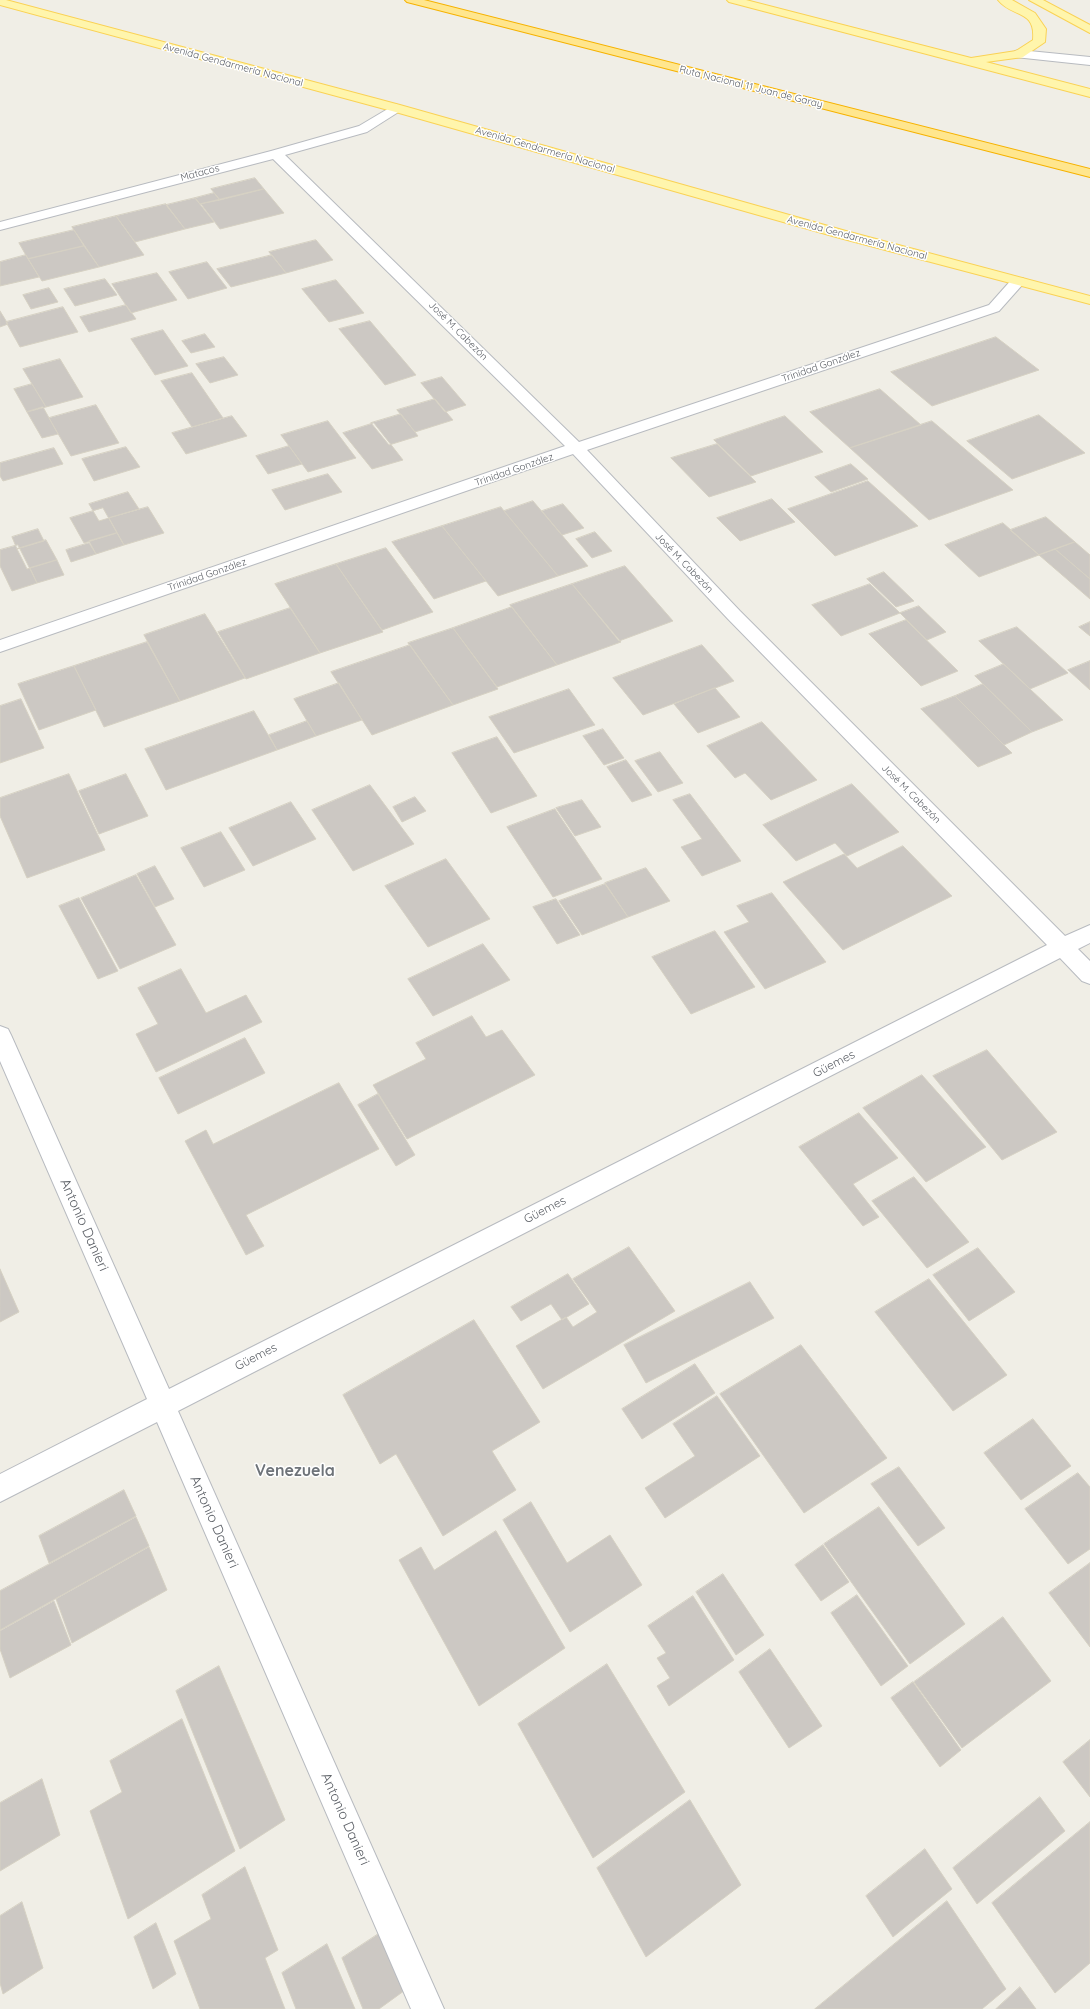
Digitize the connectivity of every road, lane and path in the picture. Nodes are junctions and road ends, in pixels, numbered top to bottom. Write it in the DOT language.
graph roads {
  1 [pos="411,0"];
  2 [pos="733,0"];
  3 [pos="1004,0"];
  4 [pos="1035,0"];
  5 [pos="0,2"];
  6 [pos="1090,30"];
  7 [pos="1019,54"];
  8 [pos="969,61"];
  9 [pos="1090,61"];
  10 [pos="1090,93"];
  11 [pos="396,108"];
  12 [pos="276,154"];
  13 [pos="1090,173"];
  14 [pos="0,226"];
  15 [pos="1018,281"];
  16 [pos="1090,300"];
  17 [pos="576,448"];
  18 [pos="0,646"];
  19 [pos="1090,933"];
  20 [pos="1063,947"];
  21 [pos="1090,975"];
  22 [pos="0,1035"];
  23 [pos="163,1405"];
  24 [pos="0,1488"];
  25 [pos="428,2009"];
  1 -- 13 [label="highway, Ruta Nacional 11 Juan de Garay"];
  2 -- 8 [label="main road"];
  3 -- 7 [label="main road"];
  4 -- 6 [label="main road"];
  5 -- 11 [label="main road, Avenida Gendarmería Nacional"];
  7 -- 8 [label="main road"];
  7 -- 9 [label="street"];
  8 -- 10 [label="main road"];
  11 -- 12 [label="street, Matacos"];
  11 -- 15 [label="main road, Avenida Gendarmería Nacional"];
  12 -- 14 [label="street, Matacos"];
  12 -- 17 [label="street, José M. Cabezón"];
  15 -- 16 [label="main road, Avenida Gendarmería Nacional"];
  15 -- 17 [label="street, Trinidad González"];
  17 -- 18 [label="street, Trinidad González"];
  17 -- 20 [label="street, José M. Cabezón"];
  19 -- 20 [label="street, Güemes"];
  20 -- 21 [label="street, José M. Cabezón"];
  20 -- 23 [label="street, Güemes"];
  22 -- 23 [label="street, Antonio Danieri"];
  23 -- 24 [label="street, Güemes"];
  23 -- 25 [label="street, Antonio Danieri"];
}
